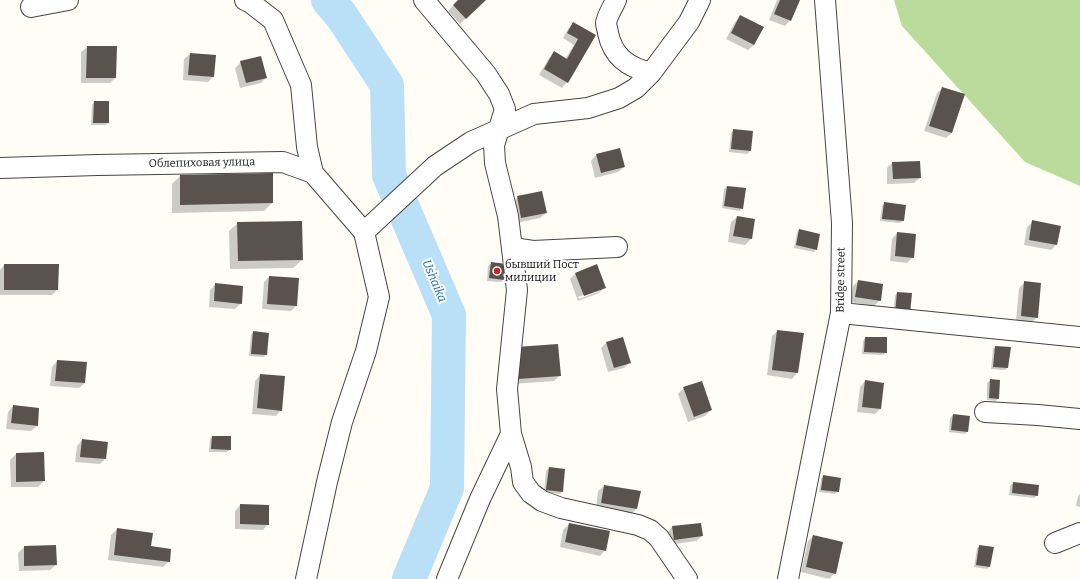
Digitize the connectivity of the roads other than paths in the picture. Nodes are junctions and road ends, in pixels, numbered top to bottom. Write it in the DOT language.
graph roads {
  1 [pos="68,0"];
  2 [pos="245,0"];
  3 [pos="424,0"];
  4 [pos="616,0"];
  5 [pos="700,0"];
  6 [pos="824,0"];
  7 [pos="31,7"];
  8 [pos="651,73"];
  9 [pos="500,130"];
  10 [pos="0,168"];
  11 [pos="313,173"];
  12 [pos="368,228"];
  13 [pos="513,248"];
  14 [pos="617,248"];
  15 [pos="841,313"];
  16 [pos="1080,337"];
  17 [pos="985,412"];
  18 [pos="1080,419"];
  19 [pos="511,434"];
  20 [pos="1080,533"];
  21 [pos="1055,543"];
  22 [pos="306,579"];
  23 [pos="447,579"];
  24 [pos="686,579"];
  25 [pos="788,579"];
  1 -- 7 [label="street"];
  2 -- 11 [label="street"];
  3 -- 9 [label="street"];
  4 -- 8 [label="street"];
  5 -- 8 [label="street"];
  6 -- 15 [label="street, Bridge street"];
  8 -- 9 [label="street"];
  9 -- 12 [label="street"];
  9 -- 13 [label="street"];
  10 -- 11 [label="street, Облепиховая улица"];
  11 -- 12 [label="street, Облепиховая улица"];
  12 -- 22 [label="street"];
  13 -- 14 [label="street"];
  13 -- 19 [label="street"];
  15 -- 16 [label="street"];
  15 -- 25 [label="street, Bridge street"];
  17 -- 18 [label="street"];
  19 -- 23 [label="street"];
  19 -- 24 [label="street"];
  20 -- 21 [label="street"];
}
